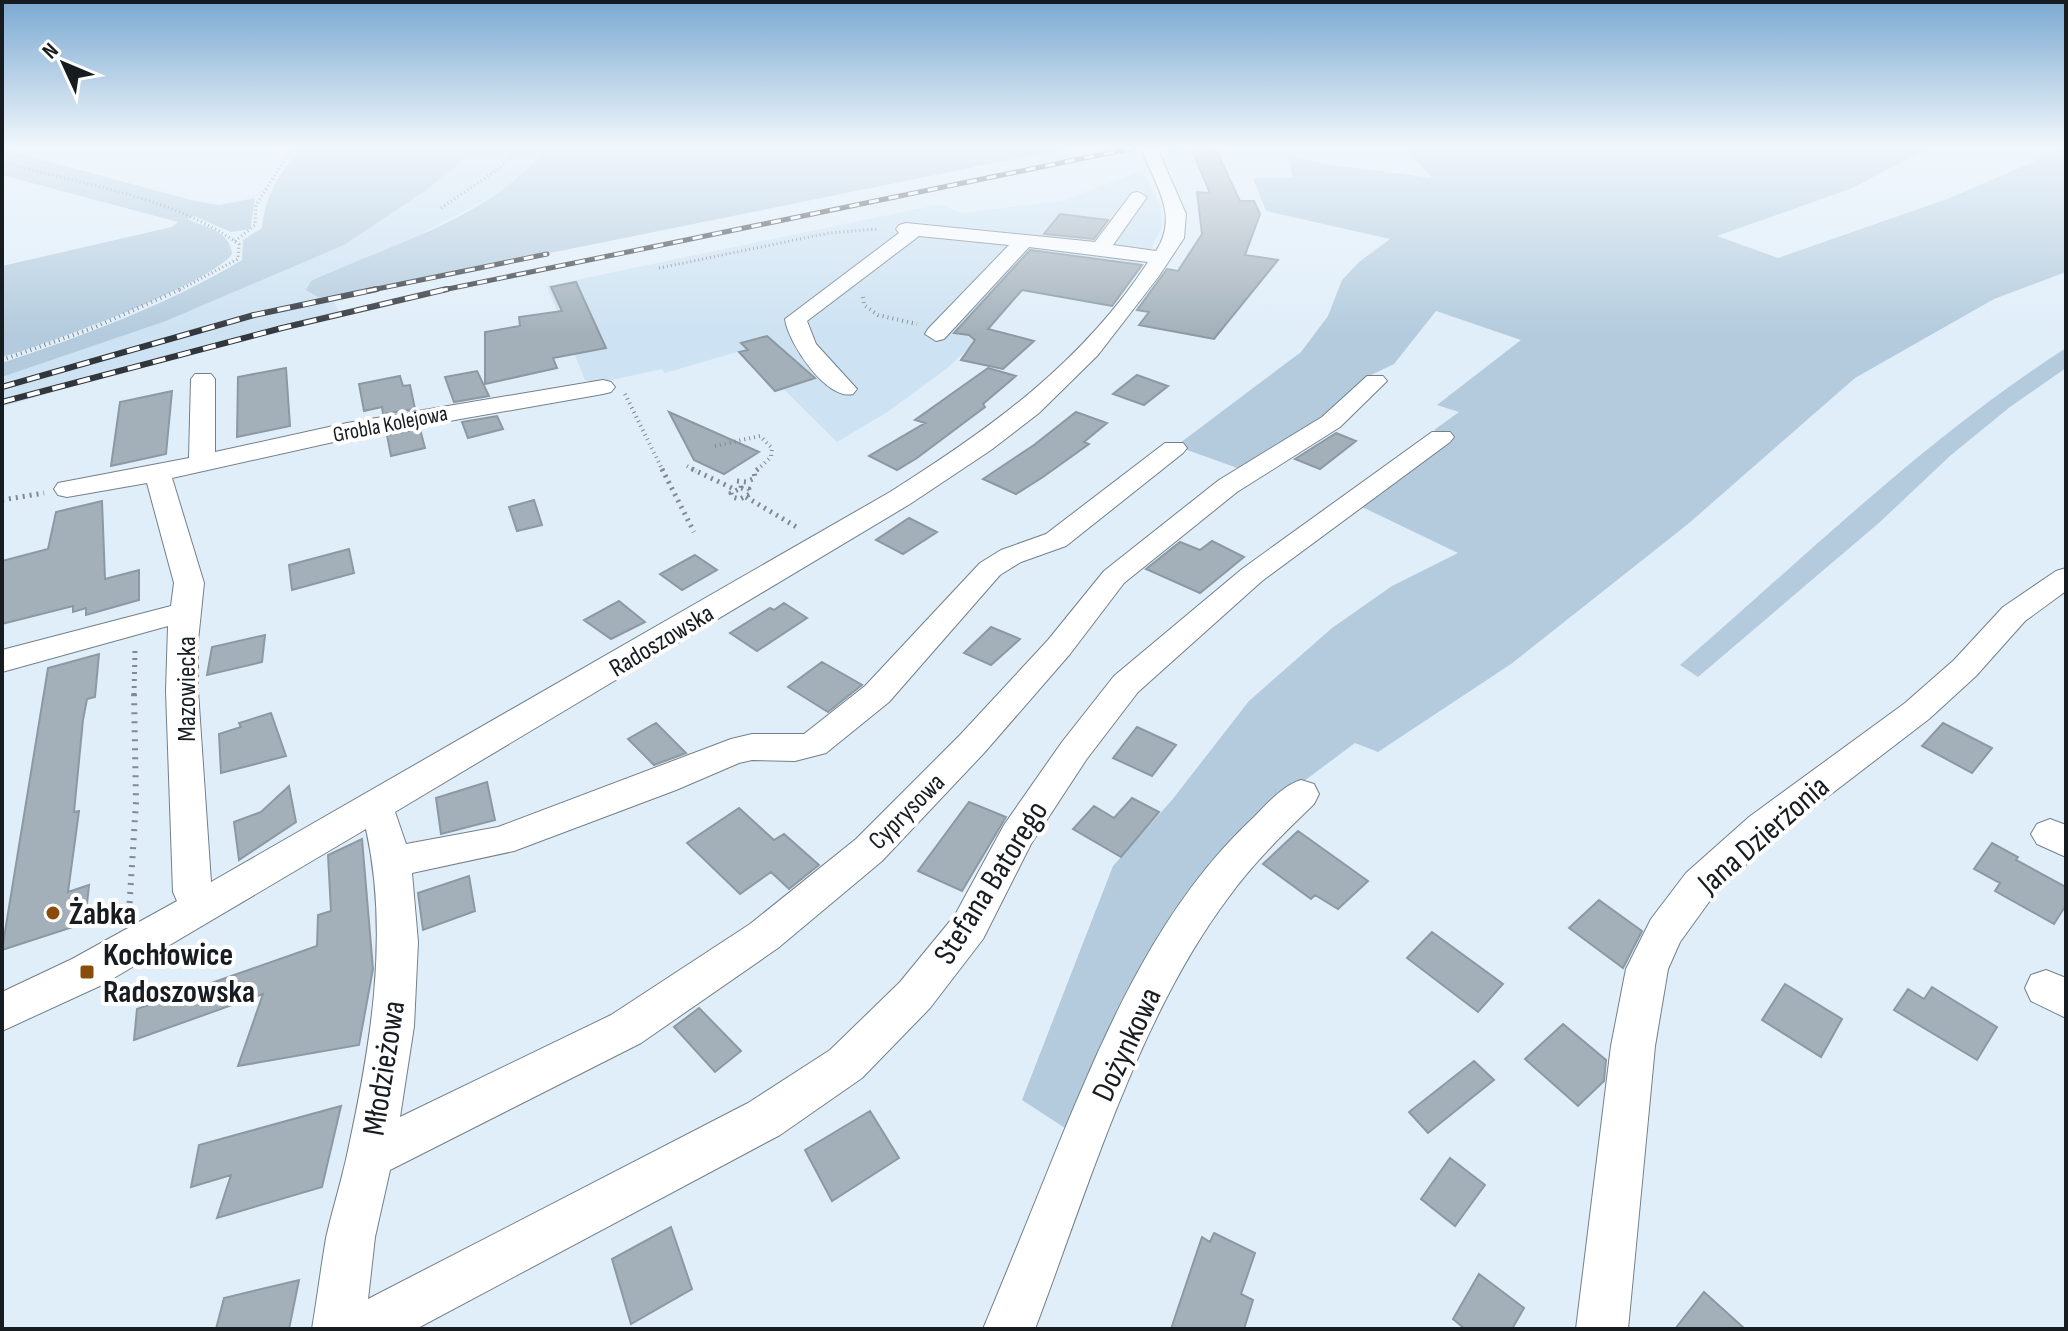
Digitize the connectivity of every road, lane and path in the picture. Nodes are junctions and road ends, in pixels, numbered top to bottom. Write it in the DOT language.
graph roads {
  1 [pos="172,210"];
  2 [pos="256,210"];
  3 [pos="1128,210"];
  4 [pos="1176,210"];
  5 [pos="911,229"];
  6 [pos="235,241"];
  7 [pos="1024,241"];
  8 [pos="1100,249"];
  9 [pos="1161,258"];
  10 [pos="659,268"];
  11 [pos="865,293"];
  12 [pos="939,331"];
  13 [pos="2,360"];
  14 [pos="203,379"];
  15 [pos="1375,381"];
  16 [pos="603,387"];
  17 [pos="845,389"];
  18 [pos="1441,437"];
  19 [pos="715,446"];
  20 [pos="1174,448"];
  21 [pos="202,462"];
  22 [pos="687,466"];
  23 [pos="157,473"];
  24 [pos="739,485"];
  25 [pos="67,489"];
  26 [pos="746,497"];
  27 [pos="2,500"];
  28 [pos="694,532"];
  29 [pos="804,532"];
  30 [pos="2066,577"];
  31 [pos="188,611"];
  32 [pos="136,625"];
  33 [pos="2,661"];
  34 [pos="1301,794"];
  35 [pos="371,809"];
  36 [pos="392,862"];
  37 [pos="201,907"];
  38 [pos="129,920"];
  39 [pos="2,1012"];
  40 [pos="370,1156"];
  41 [pos="338,1329"];
  42 [pos="363,1329"];
  43 [pos="1009,1329"];
  44 [pos="1602,1329"];
  1 -- 6 [label="path"];
  2 -- 6 [label="path"];
  3 -- 8 [label="street"];
  4 -- 9 [label="street, Radoszowska"];
  5 -- 7 [label="street"];
  5 -- 10 [label="path"];
  5 -- 17 [label="street"];
  6 -- 13 [label="path"];
  7 -- 8 [label="street"];
  7 -- 12 [label="street"];
  8 -- 9 [label="street"];
  9 -- 35 [label="street, Radoszowska"];
  11 -- 12 [label="path"];
  14 -- 21 [label="street"];
  15 -- 40 [label="street, Cyprysowa"];
  16 -- 21 [label="street, Grobla Kolejowa"];
  16 -- 28 [label="path"];
  18 -- 42 [label="street, Stefana Batorego"];
  19 -- 24 [label="path"];
  20 -- 36 [label="street"];
  21 -- 23 [label="street, Grobla Kolejowa"];
  22 -- 24 [label="path"];
  23 -- 25 [label="street, Grobla Kolejowa"];
  23 -- 31 [label="street, Mazowiecka"];
  24 -- 26 [label="path"];
  24 -- 26 [label="path"];
  25 -- 27 [label="path"];
  26 -- 29 [label="path"];
  30 -- 44 [label="street, Jana Dzierżonia"];
  31 -- 32 [label="street"];
  31 -- 37 [label="street, Mazowiecka"];
  32 -- 33 [label="street"];
  32 -- 38 [label="path"];
  34 -- 43 [label="street, Dożynkowa"];
  35 -- 36 [label="street, Młodzieżowa"];
  35 -- 37 [label="street, Radoszowska"];
  36 -- 40 [label="street, Młodzieżowa"];
  37 -- 39 [label="street, Radoszowska"];
  40 -- 41 [label="street, Młodzieżowa"];
}
